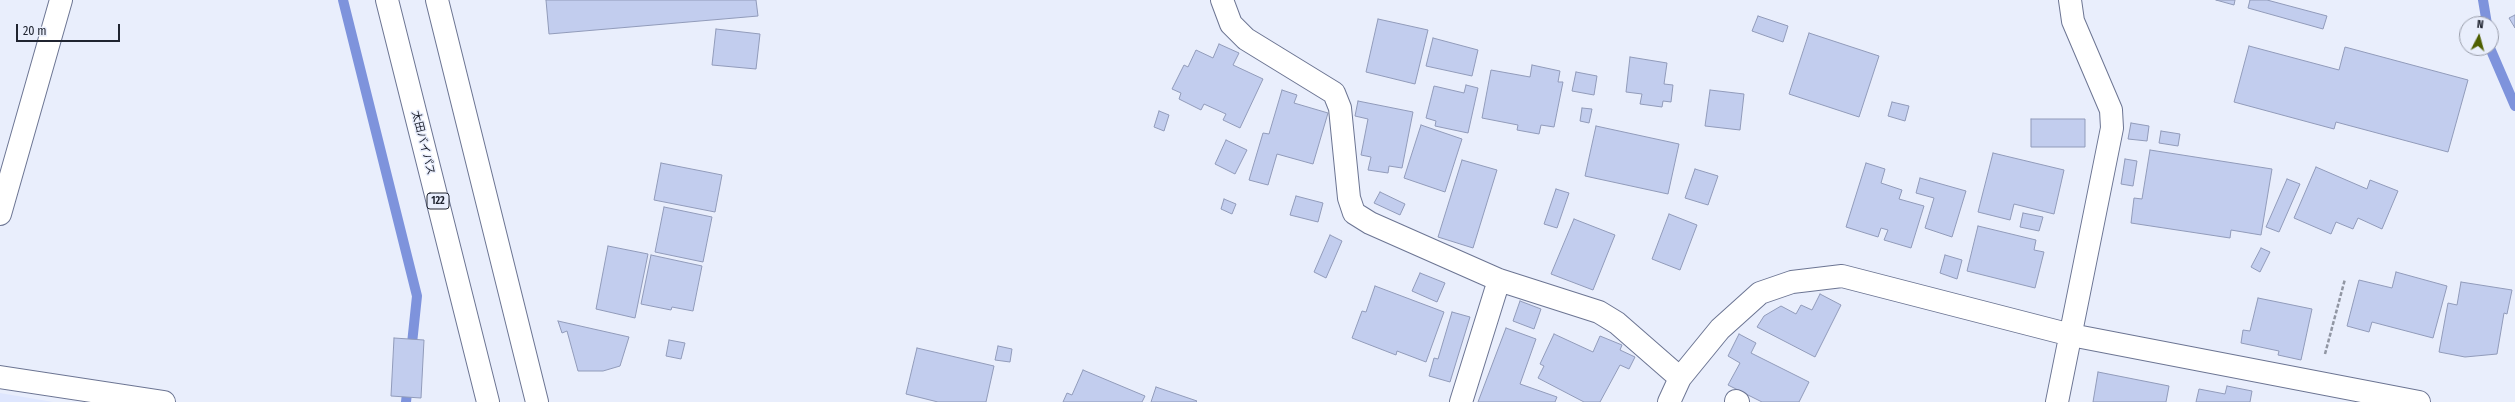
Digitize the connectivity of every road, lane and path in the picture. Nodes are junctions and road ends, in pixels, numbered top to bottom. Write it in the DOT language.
graph roads {
  1 [pos="61,0"];
  2 [pos="387,0"];
  3 [pos="437,0"];
  4 [pos="1222,0"];
  5 [pos="2070,0"];
  6 [pos="0,214"];
  7 [pos="2345,279"];
  8 [pos="1499,280"];
  9 [pos="2071,335"];
  10 [pos="0,377"];
  11 [pos="1680,378"];
  12 [pos="2318,384"];
  13 [pos="164,402"];
  14 [pos="488,402"];
  15 [pos="537,402"];
  16 [pos="1461,402"];
  17 [pos="1669,402"];
  18 [pos="2057,402"];
  19 [pos="2419,402"];
  1 -- 6 [label="main road"];
  2 -- 14 [label="main road, 太田バイパス / 122"];
  3 -- 15 [label="main road"];
  4 -- 8 [label="main road"];
  5 -- 9 [label="main road"];
  7 -- 12 [label="path"];
  8 -- 11 [label="main road"];
  8 -- 16 [label="main road"];
  9 -- 11 [label="main road"];
  9 -- 12 [label="main road"];
  9 -- 18 [label="main road"];
  10 -- 13 [label="main road"];
  11 -- 17 [label="main road"];
  12 -- 19 [label="main road"];
}
